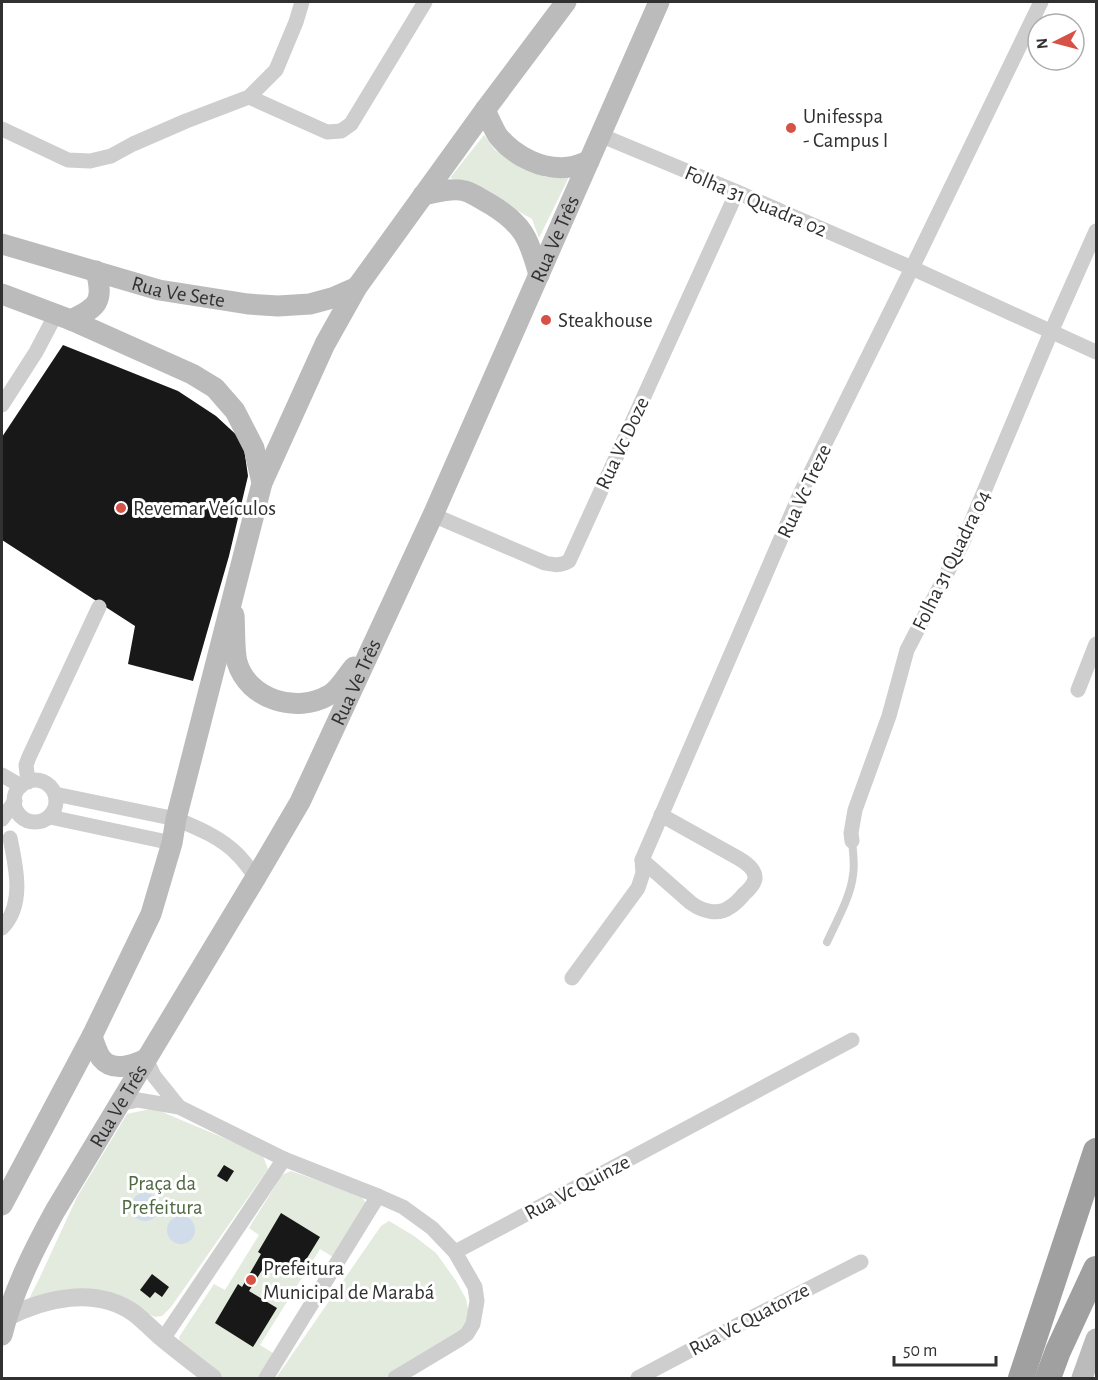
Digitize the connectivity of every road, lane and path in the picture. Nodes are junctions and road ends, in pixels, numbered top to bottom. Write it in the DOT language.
graph roads {
  1 [pos="302,2"];
  2 [pos="425,2"];
  3 [pos="566,2"];
  4 [pos="659,2"];
  5 [pos="1041,2"];
  6 [pos="249,97"];
  7 [pos="485,110"];
  8 [pos="2,129"];
  9 [pos="600,135"];
  10 [pos="588,161"];
  11 [pos="737,192"];
  12 [pos="423,195"];
  13 [pos="1096,231"];
  14 [pos="2,244"];
  15 [pos="912,268"];
  16 [pos="96,272"];
  17 [pos="539,275"];
  18 [pos="357,287"];
  19 [pos="2,294"];
  20 [pos="63,317"];
  21 [pos="1051,332"];
  22 [pos="1096,352"];
  23 [pos="2,405"];
  24 [pos="262,483"];
  25 [pos="433,515"];
  26 [pos="233,597"];
  27 [pos="99,607"];
  28 [pos="1096,644"];
  29 [pos="372,645"];
  30 [pos="1078,690"];
  31 [pos="2,775"];
  32 [pos="24,784"];
  33 [pos="55,794"];
  34 [pos="15,801"];
  35 [pos="661,816"];
  36 [pos="50,817"];
  37 [pos="2,819"];
  38 [pos="176,819"];
  39 [pos="35,822"];
  40 [pos="6,841"];
  41 [pos="852,841"];
  42 [pos="172,843"];
  43 [pos="642,860"];
  44 [pos="256,878"];
  45 [pos="2,928"];
  46 [pos="827,942"];
  47 [pos="572,978"];
  48 [pos="92,1036"];
  49 [pos="852,1040"];
  50 [pos="146,1059"];
  51 [pos="119,1104"];
  52 [pos="179,1107"];
  53 [pos="1096,1151"];
  54 [pos="284,1160"];
  55 [pos="378,1196"];
  56 [pos="2,1205"];
  57 [pos="455,1252"];
  58 [pos="861,1262"];
  59 [pos="1096,1269"];
  60 [pos="4,1327"];
  61 [pos="163,1339"];
  62 [pos="1096,1339"];
  63 [pos="213,1378"];
  64 [pos="266,1378"];
  65 [pos="395,1378"];
  66 [pos="638,1378"];
  67 [pos="1021,1378"];
  68 [pos="1047,1378"];
  69 [pos="1082,1378"];
  1 -- 6 [label="street"];
  2 -- 6 [label="street"];
  3 -- 7 [label="main road"];
  4 -- 9 [label="main road, Rua Ve Três"];
  5 -- 15 [label="street, Rua Vc Treze"];
  6 -- 8 [label="street"];
  7 -- 10 [label="main road"];
  7 -- 12 [label="main road"];
  9 -- 10 [label="main road, Rua Ve Três"];
  9 -- 11 [label="street, Folha 31 Quadra 02"];
  10 -- 17 [label="main road, Rua Ve Três"];
  11 -- 15 [label="street, Folha 31 Quadra 02"];
  11 -- 25 [label="street, Rua Vc Doze"];
  12 -- 17 [label="main road"];
  12 -- 18 [label="main road"];
  13 -- 21 [label="street, Folha 31 Quadra 04"];
  14 -- 16 [label="main road, Rua Ve Sete"];
  15 -- 21 [label="street, Folha 31 Quadra 02"];
  15 -- 35 [label="street, Rua Vc Treze"];
  16 -- 18 [label="main road, Rua Ve Sete"];
  16 -- 20 [label="main road"];
  17 -- 25 [label="main road, Rua Ve Três"];
  18 -- 24 [label="main road"];
  19 -- 20 [label="main road"];
  20 -- 23 [label="street"];
  20 -- 24 [label="main road"];
  21 -- 22 [label="street"];
  21 -- 41 [label="street, Folha 31 Quadra 04"];
  24 -- 26 [label="main road"];
  25 -- 29 [label="main road, Rua Ve Três"];
  26 -- 29 [label="main road"];
  26 -- 38 [label="main road"];
  27 -- 32 [label="street"];
  28 -- 30 [label="street"];
  29 -- 44 [label="main road, Rua Ve Três"];
  31 -- 32 [label="street"];
  32 -- 33 [label="street"];
  32 -- 34 [label="street"];
  33 -- 36 [label="street"];
  33 -- 38 [label="street"];
  34 -- 37 [label="street"];
  34 -- 39 [label="street"];
  35 -- 43 [label="street, Rua Vc Treze"];
  35 -- 43 [label="street"];
  36 -- 39 [label="street"];
  36 -- 42 [label="street"];
  38 -- 42 [label="main road"];
  38 -- 44 [label="street"];
  39 -- 40 [label="street"];
  40 -- 45 [label="street"];
  41 -- 46 [label="lane"];
  42 -- 48 [label="main road"];
  43 -- 47 [label="street, Rua Vc Treze"];
  44 -- 50 [label="main road, Rua Ve Três"];
  48 -- 50 [label="main road"];
  48 -- 56 [label="main road"];
  49 -- 57 [label="street, Rua Vc Quinze"];
  50 -- 51 [label="main road, Rua Ve Três"];
  50 -- 52 [label="street"];
  51 -- 52 [label="street"];
  51 -- 60 [label="main road, Rua Ve Três"];
  52 -- 54 [label="street"];
  53 -- 67 [label="highway"];
  54 -- 55 [label="street"];
  54 -- 61 [label="street"];
  55 -- 57 [label="street"];
  55 -- 64 [label="street"];
  57 -- 65 [label="street"];
  58 -- 66 [label="street, Rua Vc Quatorze"];
  59 -- 68 [label="highway"];
  60 -- 61 [label="street"];
  61 -- 63 [label="street"];
  62 -- 69 [label="main road"];
}
